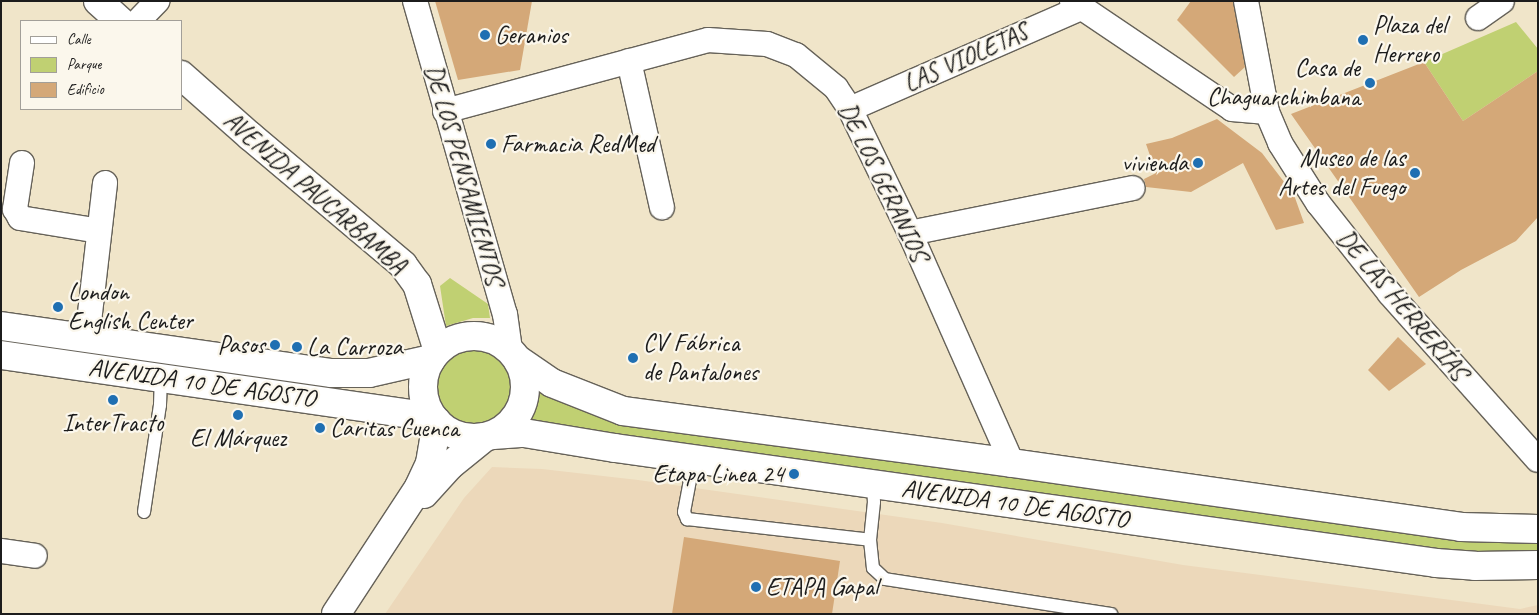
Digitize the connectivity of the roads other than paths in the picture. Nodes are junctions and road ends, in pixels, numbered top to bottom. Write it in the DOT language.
graph roads {
  1 [pos="98,1"];
  2 [pos="157,1"];
  3 [pos="415,1"];
  4 [pos="1246,1"];
  5 [pos="1502,1"];
  6 [pos="1076,4"];
  7 [pos="1478,18"];
  8 [pos="119,20"];
  9 [pos="139,20"];
  10 [pos="629,61"];
  11 [pos="182,77"];
  12 [pos="850,109"];
  13 [pos="445,111"];
  14 [pos="1268,112"];
  15 [pos="22,163"];
  16 [pos="105,183"];
  17 [pos="1133,188"];
  18 [pos="662,207"];
  19 [pos="99,231"];
  20 [pos="910,233"];
  21 [pos="1,326"];
  22 [pos="88,339"];
  23 [pos="165,350"];
  24 [pos="1,355"];
  25 [pos="434,355"];
  26 [pos="513,355"];
  27 [pos="161,377"];
  28 [pos="435,420"];
  29 [pos="489,436"];
  30 [pos="694,459"];
  31 [pos="1536,461"];
  32 [pos="1012,463"];
  33 [pos="873,484"];
  34 [pos="144,512"];
  35 [pos="398,520"];
  36 [pos="1537,528"];
  37 [pos="870,540"];
  38 [pos="1,551"];
  39 [pos="35,556"];
  40 [pos="1538,565"];
  41 [pos="336,614"];
  42 [pos="1112,614"];
  1 -- 8 [label="main road"];
  2 -- 9 [label="street"];
  3 -- 13 [label="street, DE LOS PENSAMIENTOS"];
  4 -- 14 [label="street, DE LAS HERRERÍAS"];
  5 -- 7 [label="street"];
  6 -- 12 [label="street, LAS VIOLETAS"];
  6 -- 14 [label="street"];
  10 -- 12 [label="street, DE LOS GERANIOS"];
  10 -- 13 [label="street, DE LOS GERANIOS"];
  10 -- 18 [label="street"];
  11 -- 25 [label="main road, AVENIDA PAUCARBAMBA"];
  12 -- 20 [label="street, DE LOS GERANIOS"];
  13 -- 26 [label="street, DE LOS PENSAMIENTOS"];
  14 -- 31 [label="street, DE LAS HERRERÍAS"];
  15 -- 19 [label="street"];
  16 -- 19 [label="street"];
  17 -- 20 [label="street"];
  19 -- 22 [label="street"];
  20 -- 32 [label="street, DE LOS GERANIOS"];
  21 -- 22 [label="main road, AVENIDA 10 DE AGOSTO"];
  22 -- 23 [label="main road, AVENIDA 10 DE AGOSTO"];
  23 -- 25 [label="main road, AVENIDA 10 DE AGOSTO"];
  23 -- 27 [label="lane"];
  24 -- 27 [label="main road, AVENIDA 10 DE AGOSTO"];
  25 -- 26 [label="main road"];
  25 -- 28 [label="main road"];
  26 -- 29 [label="main road"];
  26 -- 32 [label="main road, AVENIDA 10 DE AGOSTO"];
  27 -- 28 [label="main road, AVENIDA 10 DE AGOSTO"];
  27 -- 34 [label="lane"];
  28 -- 29 [label="main road"];
  28 -- 35 [label="main road"];
  29 -- 30 [label="main road, AVENIDA 10 DE AGOSTO"];
  29 -- 35 [label="main road"];
  30 -- 33 [label="main road, AVENIDA 10 DE AGOSTO"];
  30 -- 37 [label="lane"];
  32 -- 36 [label="main road, AVENIDA 10 DE AGOSTO"];
  33 -- 37 [label="lane"];
  33 -- 40 [label="main road, AVENIDA 10 DE AGOSTO"];
  35 -- 41 [label="main road"];
  37 -- 42 [label="lane"];
  38 -- 39 [label="street"];
}
